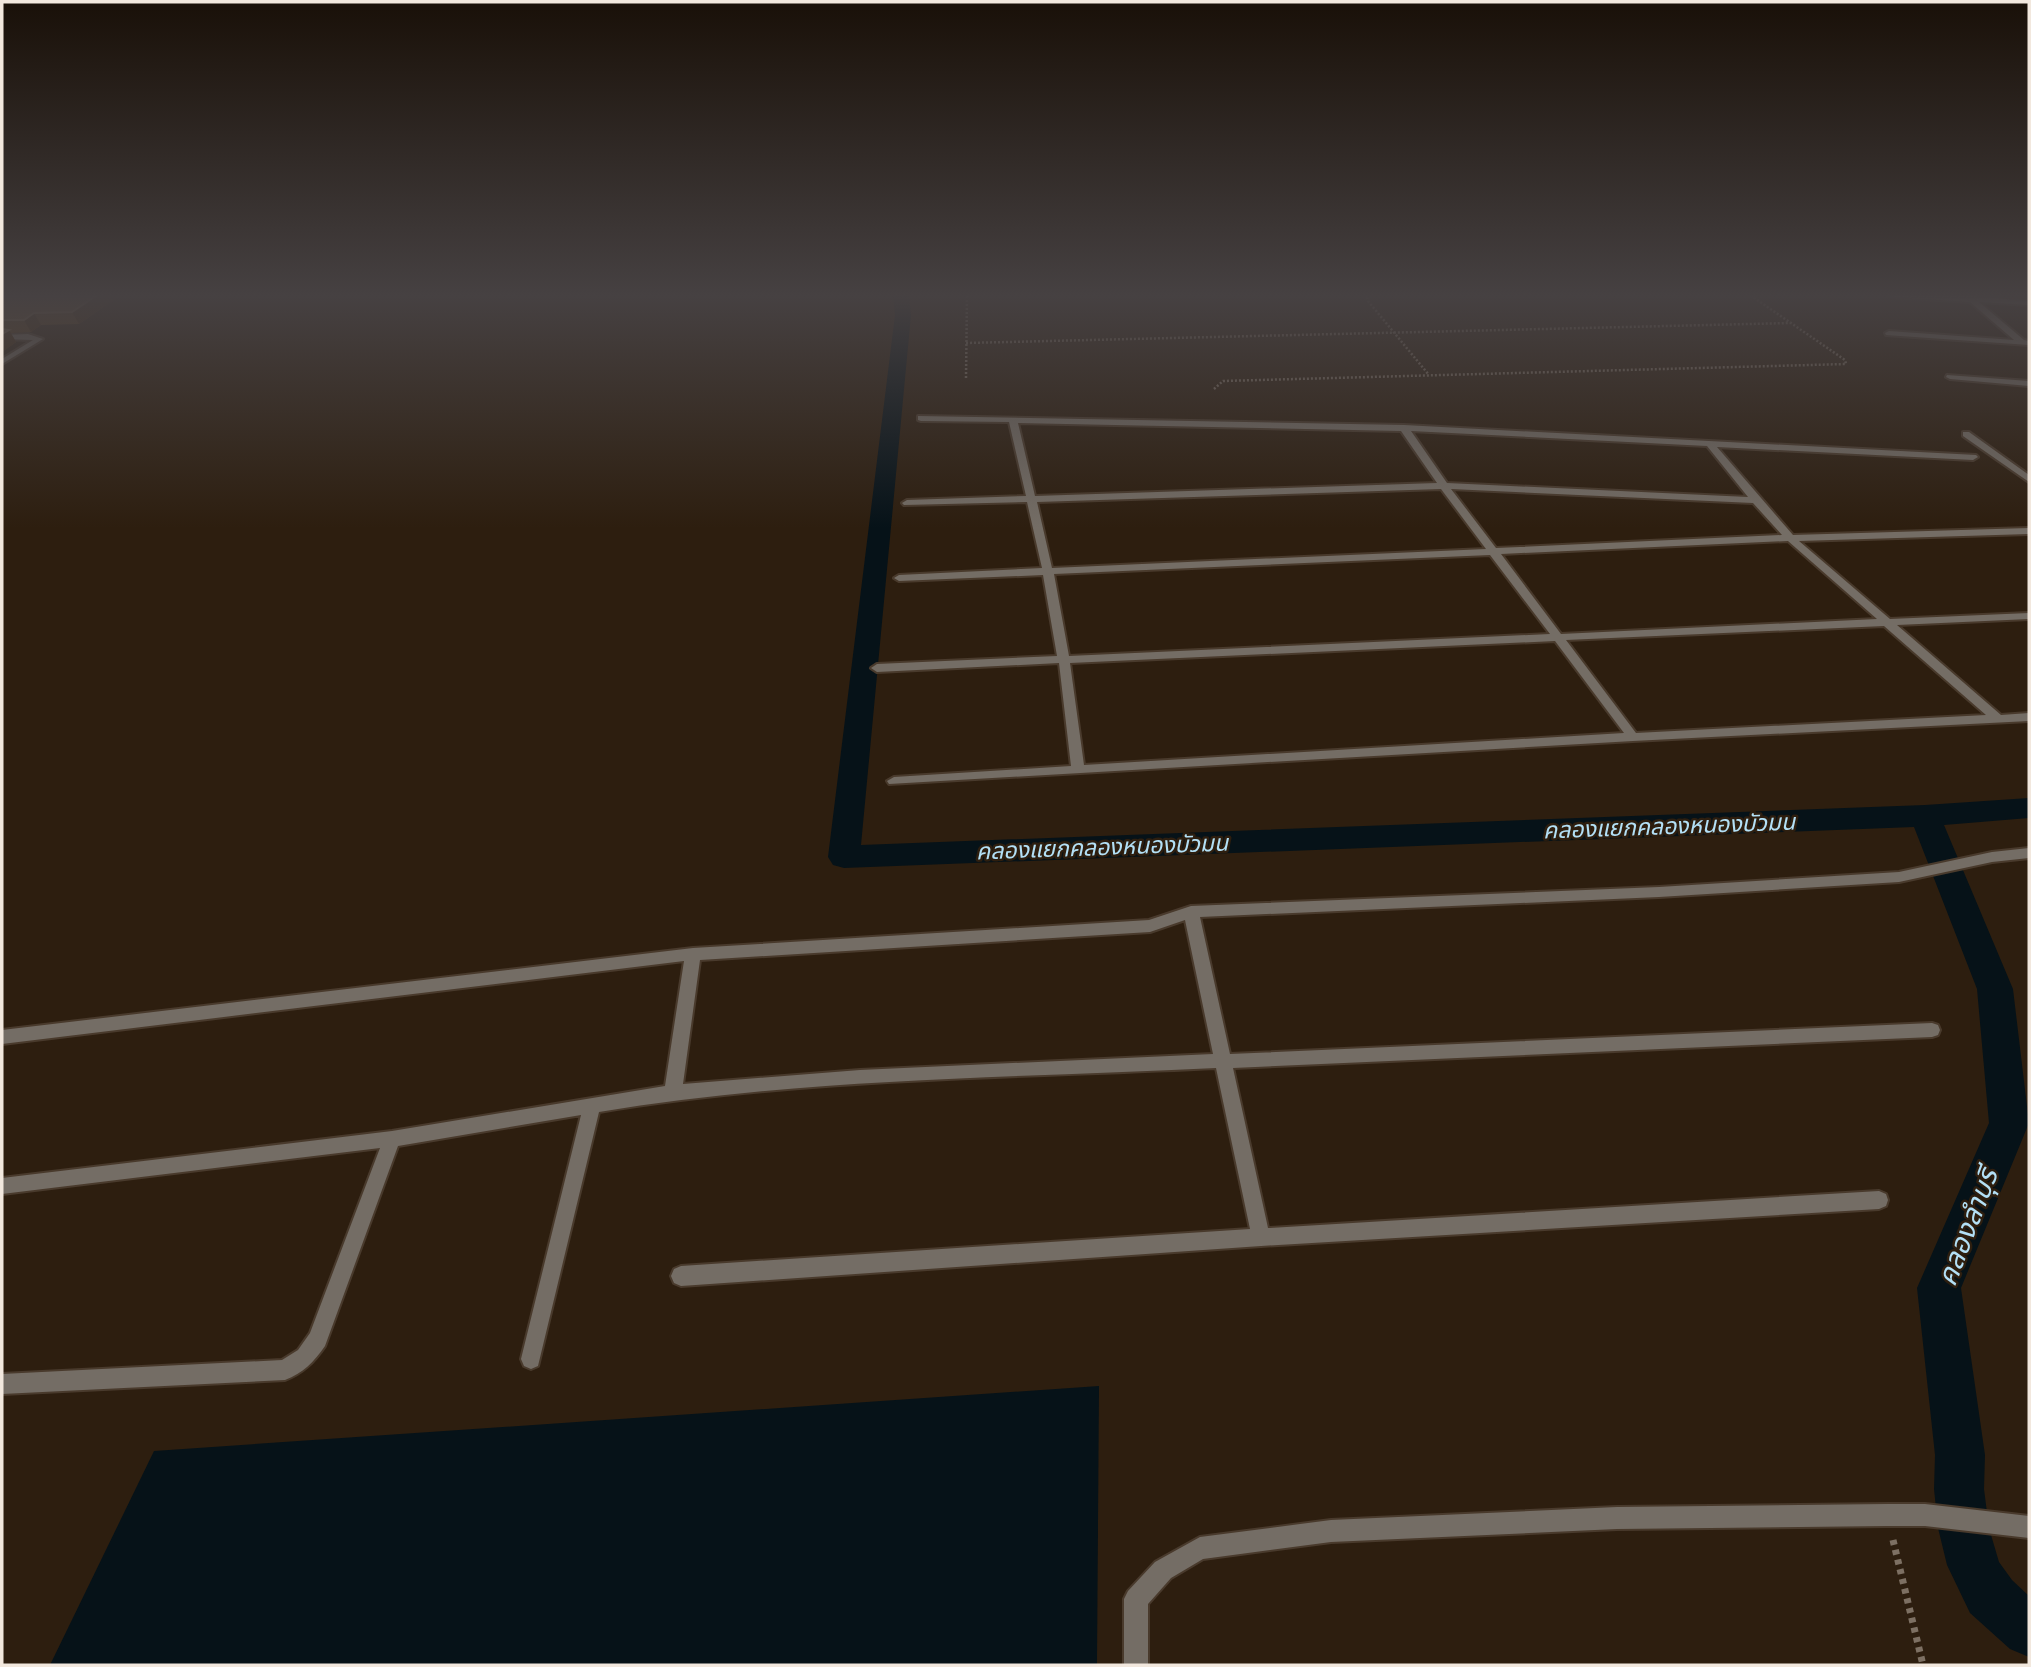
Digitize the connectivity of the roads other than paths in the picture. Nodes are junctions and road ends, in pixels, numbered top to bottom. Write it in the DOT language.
graph roads {
  1 [pos="1950,377"];
  2 [pos="2029,384"];
  3 [pos="921,418"];
  4 [pos="1013,420"];
  5 [pos="1405,428"];
  6 [pos="1966,434"];
  7 [pos="1709,443"];
  8 [pos="1973,457"];
  9 [pos="2029,479"];
  10 [pos="1444,486"];
  11 [pos="1030,499"];
  12 [pos="1756,500"];
  13 [pos="907,503"];
  14 [pos="2029,531"];
  15 [pos="1790,538"];
  16 [pos="1494,552"];
  17 [pos="1048,573"];
  18 [pos="899,578"];
  19 [pos="2029,616"];
  20 [pos="1889,623"];
  21 [pos="1556,635"];
  22 [pos="1064,660"];
  23 [pos="877,668"];
  24 [pos="2029,717"];
  25 [pos="1997,719"];
  26 [pos="1633,737"];
  27 [pos="1079,769"];
  28 [pos="894,781"];
  29 [pos="2029,853"];
  30 [pos="1191,912"];
  31 [pos="693,954"];
  32 [pos="1932,1030"];
  33 [pos="2,1037"];
  34 [pos="1223,1060"];
  35 [pos="673,1092"];
  36 [pos="592,1105"];
  37 [pos="392,1139"];
  38 [pos="2,1186"];
  39 [pos="1879,1200"];
  40 [pos="1261,1237"];
  41 [pos="681,1276"];
  42 [pos="531,1359"];
  43 [pos="2,1384"];
  44 [pos="2029,1527"];
  45 [pos="1136,1665"];
  1 -- 2 [label="street"];
  3 -- 4 [label="street"];
  4 -- 5 [label="street"];
  4 -- 11 [label="street"];
  5 -- 7 [label="street"];
  5 -- 10 [label="street"];
  6 -- 9 [label="street"];
  7 -- 8 [label="street"];
  7 -- 12 [label="street"];
  10 -- 11 [label="street"];
  10 -- 12 [label="street"];
  10 -- 16 [label="street"];
  11 -- 13 [label="street"];
  11 -- 17 [label="street"];
  12 -- 15 [label="street"];
  14 -- 15 [label="street"];
  15 -- 16 [label="street"];
  15 -- 20 [label="street"];
  16 -- 17 [label="street"];
  16 -- 21 [label="street"];
  17 -- 18 [label="street"];
  17 -- 22 [label="street"];
  19 -- 20 [label="street"];
  20 -- 21 [label="street"];
  20 -- 25 [label="street"];
  21 -- 22 [label="street"];
  21 -- 26 [label="street"];
  22 -- 23 [label="street"];
  22 -- 27 [label="street"];
  24 -- 25 [label="street"];
  25 -- 26 [label="street"];
  26 -- 27 [label="street"];
  27 -- 28 [label="street"];
  29 -- 30 [label="street"];
  30 -- 31 [label="street"];
  30 -- 34 [label="street"];
  31 -- 33 [label="street"];
  31 -- 35 [label="street"];
  32 -- 34 [label="street"];
  34 -- 35 [label="street"];
  34 -- 40 [label="street"];
  35 -- 36 [label="street"];
  36 -- 37 [label="street"];
  36 -- 42 [label="street"];
  37 -- 38 [label="street"];
  37 -- 43 [label="street"];
  39 -- 40 [label="street"];
  40 -- 41 [label="street"];
  44 -- 45 [label="street"];
}
